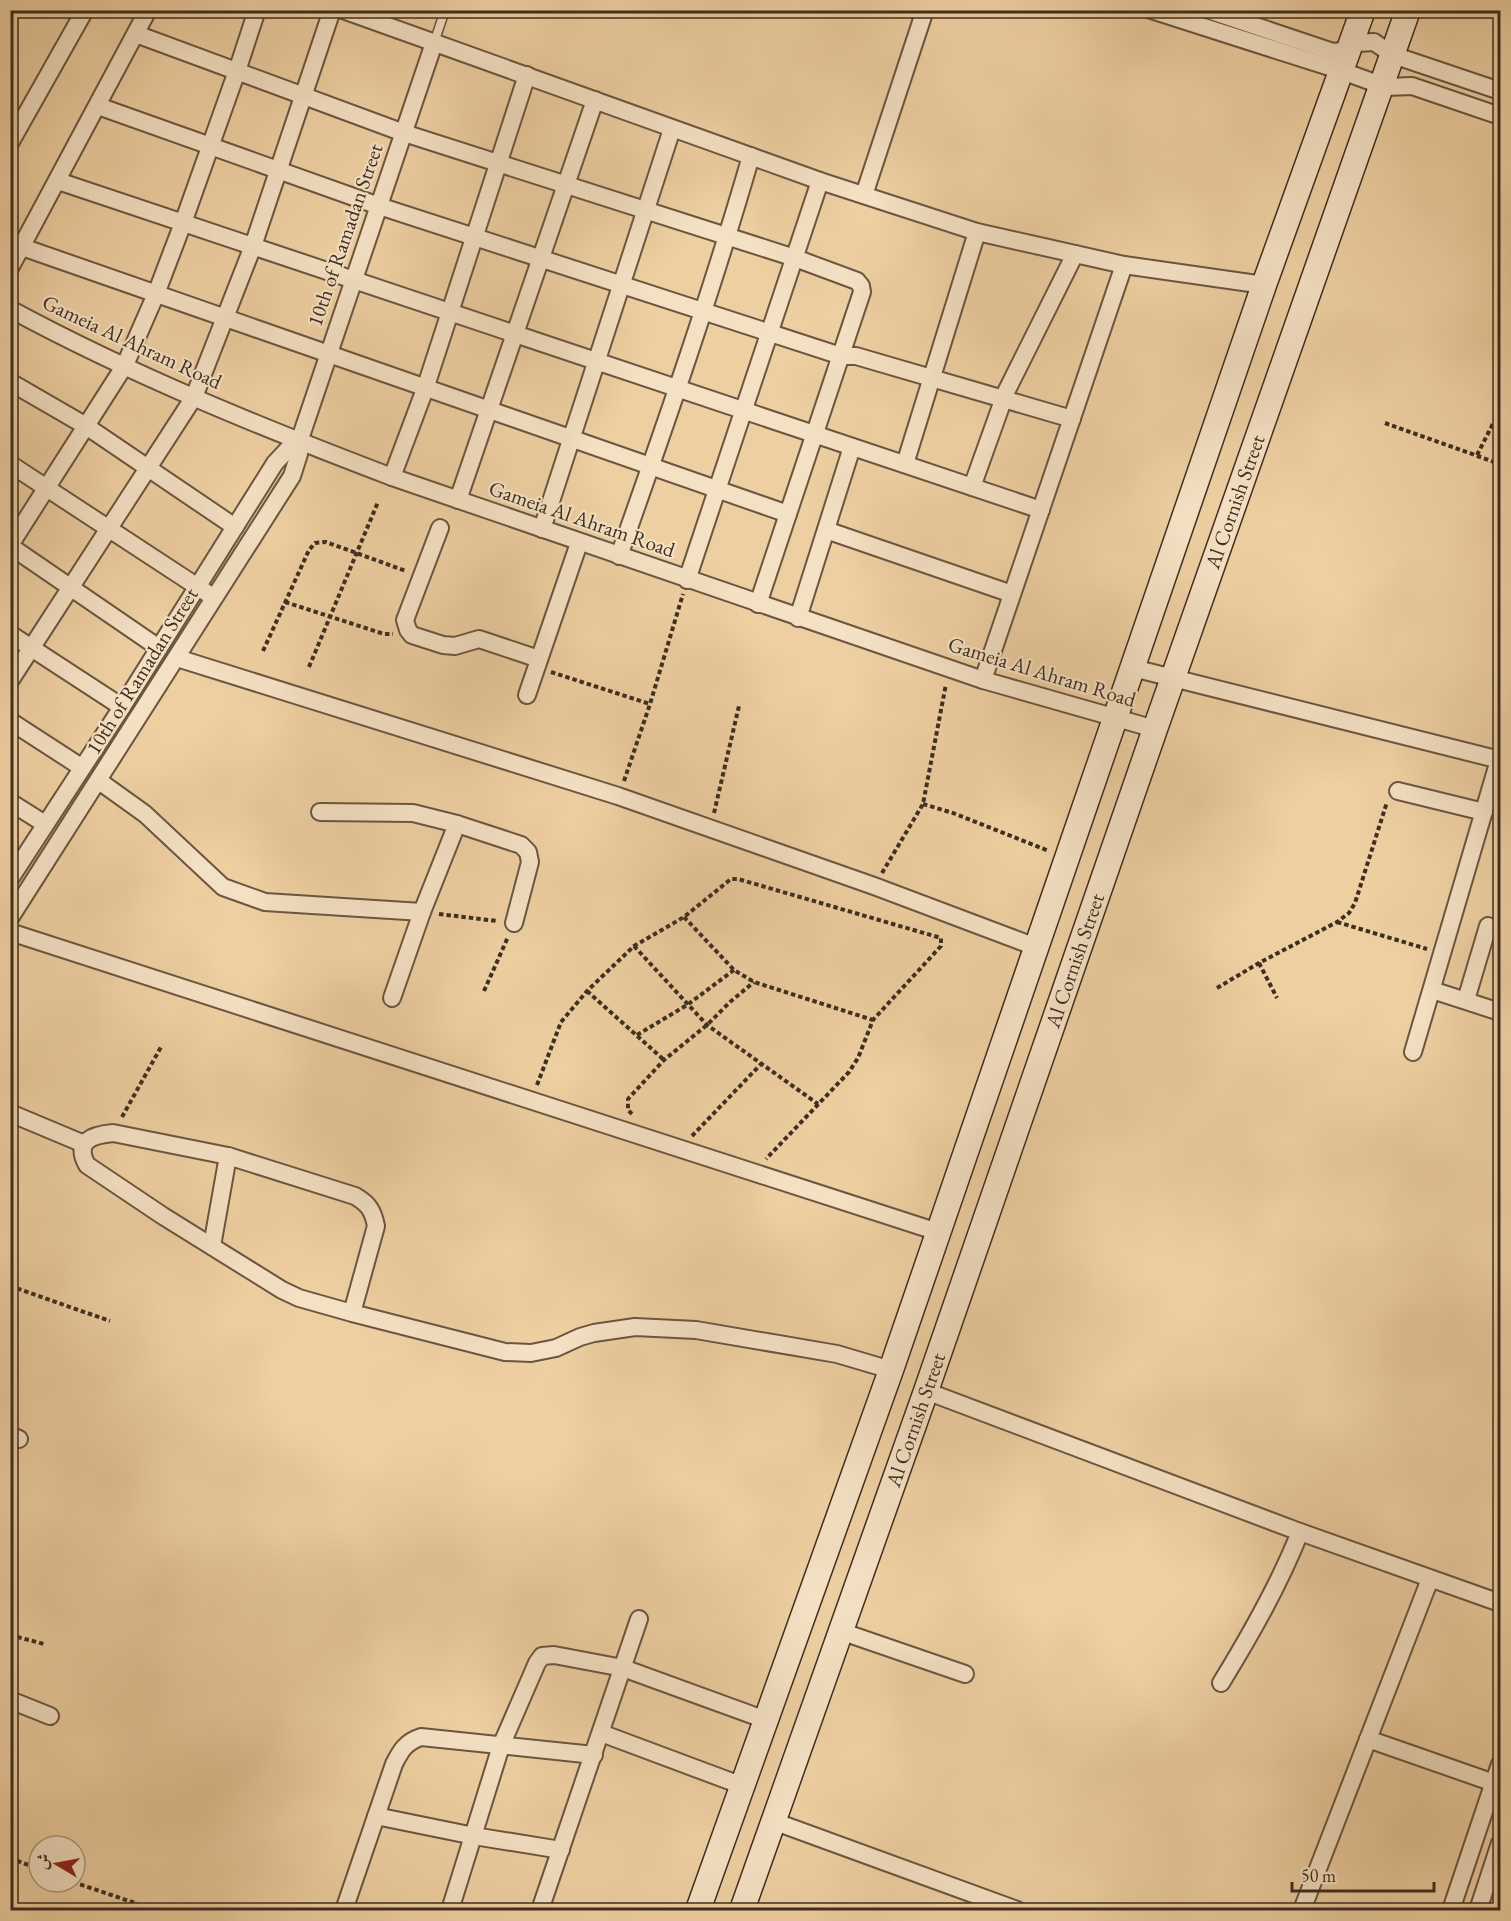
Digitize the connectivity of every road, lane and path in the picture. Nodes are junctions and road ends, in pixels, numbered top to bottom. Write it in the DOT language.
graph roads {
  1 [pos="85,10"];
  2 [pos="148,10"];
  3 [pos="256,10"];
  4 [pos="332,10"];
  5 [pos="343,10"];
  6 [pos="445,10"];
  7 [pos="925,10"];
  8 [pos="1151,10"];
  9 [pos="1363,10"];
  10 [pos="1408,10"];
  11 [pos="1218,12"];
  12 [pos="1216,32"];
  13 [pos="136,34"];
  14 [pos="434,43"];
  15 [pos="1349,48"];
  16 [pos="1393,55"];
  17 [pos="237,71"];
  18 [pos="1341,71"];
  19 [pos="527,75"];
  20 [pos="1382,86"];
  21 [pos="1500,91"];
  22 [pos="306,95"];
  23 [pos="596,100"];
  24 [pos="98,106"];
  25 [pos="1500,116"];
  26 [pos="672,129"];
  27 [pos="404,133"];
  28 [pos="10,143"];
  29 [pos="210,147"];
  30 [pos="751,156"];
  31 [pos="498,163"];
  32 [pos="279,171"];
  33 [pos="820,180"];
  34 [pos="58,181"];
  35 [pos="566,184"];
  36 [pos="864,195"];
  37 [pos="379,206"];
  38 [pos="645,210"];
  39 [pos="183,223"];
  40 [pos="977,232"];
  41 [pos="728,236"];
  42 [pos="474,237"];
  43 [pos="254,246"];
  44 [pos="22,247"];
  45 [pos="1075,254"];
  46 [pos="795,258"];
  47 [pos="541,259"];
  48 [pos="1124,264"];
  49 [pos="10,268"];
  50 [pos="354,280"];
  51 [pos="621,285"];
  52 [pos="1264,285"];
  53 [pos="156,294"];
  54 [pos="10,309"];
  55 [pos="703,311"];
  56 [pos="449,314"];
  57 [pos="226,318"];
  58 [pos="770,333"];
  59 [pos="514,335"];
  60 [pos="329,354"];
  61 [pos="841,356"];
  62 [pos="596,362"];
  63 [pos="125,365"];
  64 [pos="932,378"];
  65 [pos="10,382"];
  66 [pos="424,389"];
  67 [pos="678,389"];
  68 [pos="194,397"];
  69 [pos="1004,399"];
  70 [pos="489,410"];
  71 [pos="1500,410"];
  72 [pos="744,411"];
  73 [pos="1072,419"];
  74 [pos="1385,423"];
  75 [pos="86,426"];
  76 [pos="815,434"];
  77 [pos="571,438"];
  78 [pos="299,442"];
  79 [pos="852,447"];
  80 [pos="1477,455"];
  81 [pos="10,464"];
  82 [pos="905,464"];
  83 [pos="1500,464"];
  84 [pos="651,465"];
  85 [pos="148,468"];
  86 [pos="392,477"];
  87 [pos="972,487"];
  88 [pos="47,488"];
  89 [pos="717,489"];
  90 [pos="458,500"];
  91 [pos="378,502"];
  92 [pos="1041,510"];
  93 [pos="788,514"];
  94 [pos="235,527"];
  95 [pos="440,528"];
  96 [pos="109,529"];
  97 [pos="542,529"];
  98 [pos="826,530"];
  99 [pos="579,543"];
  100 [pos="10,545"];
  101 [pos="357,553"];
  102 [pos="619,556"];
  103 [pos="421,576"];
  104 [pos="687,580"];
  105 [pos="71,587"];
  106 [pos="197,587"];
  107 [pos="1012,594"];
  108 [pos="215,599"];
  109 [pos="285,602"];
  110 [pos="758,604"];
  111 [pos="330,617"];
  112 [pos="798,618"];
  113 [pos="408,630"];
  114 [pos="10,634"];
  115 [pos="32,648"];
  116 [pos="159,648"];
  117 [pos="263,651"];
  118 [pos="177,658"];
  119 [pos="538,663"];
  120 [pos="309,667"];
  121 [pos="1133,668"];
  122 [pos="948,669"];
  123 [pos="1173,678"];
  124 [pos="983,680"];
  125 [pos="10,681"];
  126 [pos="527,695"];
  127 [pos="651,704"];
  128 [pos="739,706"];
  129 [pos="122,707"];
  130 [pos="1116,718"];
  131 [pos="10,721"];
  132 [pos="1155,729"];
  133 [pos="1500,760"];
  134 [pos="81,768"];
  135 [pos="99,781"];
  136 [pos="1398,791"];
  137 [pos="618,796"];
  138 [pos="10,802"];
  139 [pos="923,804"];
  140 [pos="320,812"];
  141 [pos="1484,812"];
  142 [pos="45,824"];
  143 [pos="457,824"];
  144 [pos="710,829"];
  145 [pos="1067,858"];
  146 [pos="10,879"];
  147 [pos="874,886"];
  148 [pos="422,912"];
  149 [pos="684,917"];
  150 [pos="10,918"];
  151 [pos="514,922"];
  152 [pos="1337,922"];
  153 [pos="1488,926"];
  154 [pos="10,932"];
  155 [pos="634,946"];
  156 [pos="1036,947"];
  157 [pos="1442,954"];
  158 [pos="1259,963"];
  159 [pos="735,970"];
  160 [pos="754,982"];
  161 [pos="1217,988"];
  162 [pos="1432,990"];
  163 [pos="484,991"];
  164 [pos="588,991"];
  165 [pos="392,998"];
  166 [pos="1277,998"];
  167 [pos="1466,1000"];
  168 [pos="687,1005"];
  169 [pos="1500,1012"];
  170 [pos="873,1020"];
  171 [pos="708,1025"];
  172 [pos="637,1035"];
  173 [pos="161,1047"];
  174 [pos="1413,1052"];
  175 [pos="664,1060"];
  176 [pos="761,1064"];
  177 [pos="531,1101"];
  178 [pos="818,1104"];
  179 [pos="10,1113"];
  180 [pos="633,1116"];
  181 [pos="113,1133"];
  182 [pos="686,1143"];
  183 [pos="84,1144"];
  184 [pos="228,1156"];
  185 [pos="762,1163"];
  186 [pos="938,1232"];
  187 [pos="212,1246"];
  188 [pos="10,1286"];
  189 [pos="352,1313"];
  190 [pos="110,1321"];
  191 [pos="891,1370"];
  192 [pos="926,1391"];
  193 [pos="873,1423"];
  194 [pos="909,1436"];
  195 [pos="1300,1532"];
  196 [pos="1430,1580"];
  197 [pos="1500,1603"];
  198 [pos="639,1619"];
  199 [pos="840,1631"];
  200 [pos="10,1635"];
  201 [pos="44,1644"];
  202 [pos="623,1668"];
  203 [pos="965,1674"];
  204 [pos="1221,1683"];
  205 [pos="10,1700"];
  206 [pos="50,1716"];
  207 [pos="766,1720"];
  208 [pos="601,1733"];
  209 [pos="1368,1739"];
  210 [pos="501,1746"];
  211 [pos="594,1755"];
  212 [pos="1500,1764"];
  213 [pos="1494,1783"];
  214 [pos="743,1786"];
  215 [pos="376,1816"];
  216 [pos="773,1821"];
  217 [pos="474,1836"];
  218 [pos="1500,1843"];
  219 [pos="561,1850"];
  220 [pos="10,1858"];
  221 [pos="27,1864"];
  222 [pos="87,1887"];
  223 [pos="138,1904"];
  224 [pos="349,1910"];
  225 [pos="450,1911"];
  226 [pos="540,1911"];
  227 [pos="698,1911"];
  228 [pos="742,1911"];
  229 [pos="1017,1911"];
  230 [pos="1302,1911"];
  231 [pos="1451,1911"];
  232 [pos="1478,1911"];
  1 -- 28 [label="street"];
  2 -- 13 [label="street"];
  3 -- 17 [label="street"];
  4 -- 22 [label="street"];
  5 -- 14 [label="street"];
  6 -- 14 [label="lane"];
  7 -- 36 [label="street"];
  8 -- 12 [label="street"];
  9 -- 15 [label="main road, Al Cornish Street"];
  10 -- 16 [label="main road, Al Cornish Street"];
  11 -- 12 [label="street"];
  11 -- 15 [label="street"];
  12 -- 18 [label="street"];
  13 -- 17 [label="street"];
  13 -- 24 [label="street"];
  14 -- 19 [label="street"];
  14 -- 27 [label="street, 10th of Ramadan Street"];
  15 -- 16 [label="street"];
  15 -- 18 [label="main road, Al Cornish Street"];
  16 -- 20 [label="main road, Al Cornish Street"];
  16 -- 21 [label="street"];
  17 -- 22 [label="street"];
  17 -- 29 [label="street"];
  18 -- 20 [label="street"];
  18 -- 52 [label="main road, Al Cornish Street"];
  19 -- 23 [label="street"];
  19 -- 31 [label="street"];
  20 -- 25 [label="street"];
  20 -- 123 [label="main road, Al Cornish Street"];
  22 -- 27 [label="street"];
  22 -- 32 [label="street"];
  23 -- 26 [label="street"];
  23 -- 35 [label="street"];
  24 -- 29 [label="street"];
  24 -- 34 [label="street"];
  26 -- 30 [label="street"];
  26 -- 38 [label="street"];
  27 -- 31 [label="street"];
  27 -- 37 [label="street, 10th of Ramadan Street"];
  29 -- 32 [label="street"];
  29 -- 39 [label="street"];
  30 -- 33 [label="street"];
  30 -- 41 [label="street"];
  31 -- 35 [label="street"];
  31 -- 42 [label="street"];
  32 -- 37 [label="street"];
  32 -- 43 [label="street"];
  33 -- 36 [label="street"];
  33 -- 46 [label="street"];
  34 -- 39 [label="street"];
  34 -- 44 [label="street"];
  35 -- 38 [label="street"];
  35 -- 47 [label="street"];
  36 -- 40 [label="street"];
  37 -- 42 [label="street"];
  37 -- 50 [label="street, 10th of Ramadan Street"];
  38 -- 41 [label="street"];
  38 -- 51 [label="street"];
  39 -- 43 [label="street"];
  39 -- 53 [label="street"];
  40 -- 45 [label="street"];
  40 -- 64 [label="street"];
  41 -- 46 [label="street"];
  41 -- 55 [label="street"];
  42 -- 47 [label="street"];
  42 -- 56 [label="street"];
  43 -- 50 [label="street"];
  43 -- 57 [label="street"];
  44 -- 49 [label="street"];
  44 -- 53 [label="street"];
  45 -- 48 [label="street"];
  45 -- 69 [label="street"];
  46 -- 58 [label="street"];
  46 -- 61 [label="street"];
  47 -- 51 [label="street"];
  47 -- 59 [label="street"];
  48 -- 52 [label="street"];
  48 -- 73 [label="street"];
  50 -- 56 [label="street"];
  50 -- 60 [label="street, 10th of Ramadan Street"];
  51 -- 55 [label="street"];
  51 -- 62 [label="street"];
  52 -- 121 [label="main road, Al Cornish Street"];
  53 -- 57 [label="street"];
  53 -- 63 [label="street"];
  54 -- 63 [label="street, Gameia Al Ahram Road"];
  55 -- 58 [label="street"];
  55 -- 67 [label="street"];
  56 -- 59 [label="street"];
  56 -- 66 [label="street"];
  57 -- 60 [label="street"];
  57 -- 68 [label="street"];
  58 -- 61 [label="street"];
  58 -- 72 [label="street"];
  59 -- 62 [label="street"];
  59 -- 70 [label="street"];
  60 -- 66 [label="street"];
  60 -- 78 [label="street, 10th of Ramadan Street"];
  61 -- 64 [label="street"];
  61 -- 76 [label="street"];
  62 -- 67 [label="street"];
  62 -- 77 [label="street"];
  63 -- 68 [label="street, Gameia Al Ahram Road"];
  63 -- 75 [label="street"];
  64 -- 69 [label="street"];
  64 -- 82 [label="street"];
  65 -- 75 [label="street"];
  66 -- 70 [label="street"];
  66 -- 86 [label="street"];
  67 -- 72 [label="street"];
  67 -- 84 [label="street"];
  68 -- 78 [label="street, Gameia Al Ahram Road"];
  68 -- 85 [label="street"];
  69 -- 73 [label="street"];
  69 -- 87 [label="street"];
  70 -- 77 [label="street"];
  70 -- 90 [label="street"];
  71 -- 80 [label="path"];
  72 -- 76 [label="street"];
  72 -- 89 [label="street"];
  73 -- 92 [label="street"];
  74 -- 80 [label="path"];
  75 -- 85 [label="street"];
  75 -- 88 [label="street"];
  76 -- 79 [label="street"];
  76 -- 93 [label="street"];
  77 -- 84 [label="street"];
  77 -- 97 [label="street"];
  78 -- 86 [label="street, Gameia Al Ahram Road"];
  78 -- 94 [label="street, 10th of Ramadan Street"];
  78 -- 108 [label="street, 10th of Ramadan Street"];
  79 -- 82 [label="street"];
  79 -- 98 [label="street"];
  80 -- 83 [label="path"];
  81 -- 88 [label="street"];
  82 -- 87 [label="street"];
  84 -- 89 [label="street"];
  84 -- 102 [label="street"];
  85 -- 94 [label="street"];
  85 -- 96 [label="street"];
  86 -- 90 [label="street, Gameia Al Ahram Road"];
  87 -- 92 [label="street"];
  88 -- 96 [label="street"];
  88 -- 100 [label="street"];
  89 -- 93 [label="street"];
  89 -- 104 [label="street"];
  90 -- 97 [label="street, Gameia Al Ahram Road"];
  91 -- 101 [label="path"];
  92 -- 107 [label="street"];
  93 -- 110 [label="street"];
  94 -- 106 [label="street, 10th of Ramadan Street"];
  95 -- 103 [label="street"];
  96 -- 105 [label="street"];
  96 -- 106 [label="street"];
  97 -- 99 [label="street, Gameia Al Ahram Road"];
  98 -- 107 [label="street"];
  98 -- 112 [label="street"];
  99 -- 102 [label="street, Gameia Al Ahram Road"];
  99 -- 119 [label="street"];
  100 -- 105 [label="street"];
  101 -- 103 [label="path"];
  101 -- 109 [label="path"];
  101 -- 111 [label="path"];
  102 -- 104 [label="street, Gameia Al Ahram Road"];
  103 -- 113 [label="street"];
  104 -- 110 [label="street, Gameia Al Ahram Road"];
  104 -- 127 [label="path"];
  105 -- 115 [label="street"];
  105 -- 116 [label="street"];
  106 -- 108 [label="street"];
  106 -- 116 [label="street, 10th of Ramadan Street"];
  107 -- 124 [label="street"];
  108 -- 118 [label="street, 10th of Ramadan Street"];
  109 -- 111 [label="path"];
  109 -- 117 [label="path"];
  110 -- 112 [label="street, Gameia Al Ahram Road"];
  111 -- 113 [label="path"];
  111 -- 120 [label="path"];
  112 -- 122 [label="street, Gameia Al Ahram Road"];
  113 -- 119 [label="street"];
  114 -- 115 [label="street"];
  115 -- 125 [label="street"];
  115 -- 129 [label="street"];
  116 -- 129 [label="street, 10th of Ramadan Street"];
  118 -- 135 [label="street, 10th of Ramadan Street"];
  118 -- 137 [label="street"];
  119 -- 126 [label="street"];
  119 -- 127 [label="path"];
  121 -- 123 [label="street"];
  121 -- 130 [label="main road, Al Cornish Street"];
  122 -- 124 [label="street, Gameia Al Ahram Road"];
  122 -- 139 [label="path"];
  123 -- 132 [label="main road, Al Cornish Street"];
  123 -- 133 [label="street"];
  124 -- 130 [label="street, Gameia Al Ahram Road"];
  127 -- 137 [label="path"];
  128 -- 144 [label="path"];
  129 -- 134 [label="street, 10th of Ramadan Street"];
  130 -- 132 [label="street, Gameia Al Ahram Road"];
  130 -- 145 [label="main road, Al Cornish Street"];
  131 -- 134 [label="street"];
  132 -- 192 [label="main road, Al Cornish Street"];
  133 -- 141 [label="street"];
  134 -- 142 [label="street, 10th of Ramadan Street"];
  135 -- 148 [label="street"];
  135 -- 150 [label="street, 10th of Ramadan Street"];
  136 -- 141 [label="street"];
  136 -- 152 [label="path"];
  137 -- 144 [label="street"];
  138 -- 142 [label="street"];
  139 -- 145 [label="path"];
  139 -- 147 [label="path"];
  140 -- 143 [label="street"];
  141 -- 157 [label="street"];
  142 -- 146 [label="street, 10th of Ramadan Street"];
  143 -- 148 [label="street"];
  143 -- 151 [label="street"];
  144 -- 147 [label="street"];
  145 -- 156 [label="main road, Al Cornish Street"];
  147 -- 156 [label="street"];
  148 -- 151 [label="path"];
  148 -- 165 [label="street"];
  149 -- 155 [label="path"];
  149 -- 159 [label="path"];
  149 -- 170 [label="path"];
  151 -- 163 [label="path"];
  152 -- 157 [label="path"];
  152 -- 158 [label="path"];
  153 -- 167 [label="street"];
  154 -- 177 [label="street"];
  155 -- 164 [label="path"];
  155 -- 168 [label="path"];
  156 -- 186 [label="main road, Al Cornish Street"];
  157 -- 162 [label="street"];
  158 -- 161 [label="path"];
  158 -- 166 [label="path"];
  159 -- 160 [label="path"];
  159 -- 168 [label="path"];
  160 -- 170 [label="path"];
  160 -- 171 [label="path"];
  162 -- 167 [label="street"];
  162 -- 174 [label="street"];
  164 -- 172 [label="path"];
  164 -- 177 [label="path"];
  167 -- 169 [label="street"];
  168 -- 171 [label="path"];
  168 -- 172 [label="path"];
  170 -- 178 [label="path"];
  171 -- 175 [label="path"];
  171 -- 176 [label="path"];
  172 -- 175 [label="path"];
  173 -- 181 [label="path"];
  175 -- 180 [label="path"];
  176 -- 178 [label="path"];
  176 -- 182 [label="path"];
  177 -- 186 [label="street"];
  178 -- 185 [label="path"];
  179 -- 183 [label="street"];
  181 -- 183 [label="street"];
  181 -- 184 [label="street"];
  183 -- 187 [label="street"];
  184 -- 187 [label="street"];
  184 -- 189 [label="street"];
  186 -- 191 [label="main road, Al Cornish Street"];
  187 -- 189 [label="street"];
  188 -- 190 [label="path"];
  189 -- 191 [label="street"];
  191 -- 192 [label="main road"];
  191 -- 193 [label="main road, Al Cornish Street"];
  192 -- 194 [label="main road, Al Cornish Street"];
  192 -- 195 [label="street"];
  193 -- 194 [label="main road"];
  193 -- 207 [label="main road, Al Cornish Street"];
  194 -- 199 [label="main road, Al Cornish Street"];
  195 -- 196 [label="street"];
  195 -- 204 [label="street"];
  196 -- 197 [label="street"];
  196 -- 209 [label="street"];
  198 -- 202 [label="street"];
  199 -- 203 [label="street"];
  199 -- 216 [label="main road, Al Cornish Street"];
  200 -- 201 [label="path"];
  202 -- 207 [label="street"];
  202 -- 208 [label="street"];
  202 -- 210 [label="street"];
  205 -- 206 [label="street"];
  207 -- 214 [label="main road, Al Cornish Street"];
  208 -- 211 [label="street"];
  208 -- 214 [label="street"];
  209 -- 213 [label="street"];
  209 -- 230 [label="street"];
  210 -- 211 [label="street"];
  210 -- 215 [label="street"];
  210 -- 217 [label="street"];
  211 -- 219 [label="street"];
  212 -- 213 [label="street"];
  213 -- 231 [label="street"];
  214 -- 227 [label="main road, Al Cornish Street"];
  215 -- 217 [label="street"];
  215 -- 224 [label="street"];
  216 -- 228 [label="main road, Al Cornish Street"];
  216 -- 229 [label="street"];
  217 -- 219 [label="street"];
  217 -- 225 [label="street"];
  218 -- 232 [label="street"];
  219 -- 226 [label="street"];
  220 -- 221 [label="path"];
  222 -- 223 [label="path"];
}
